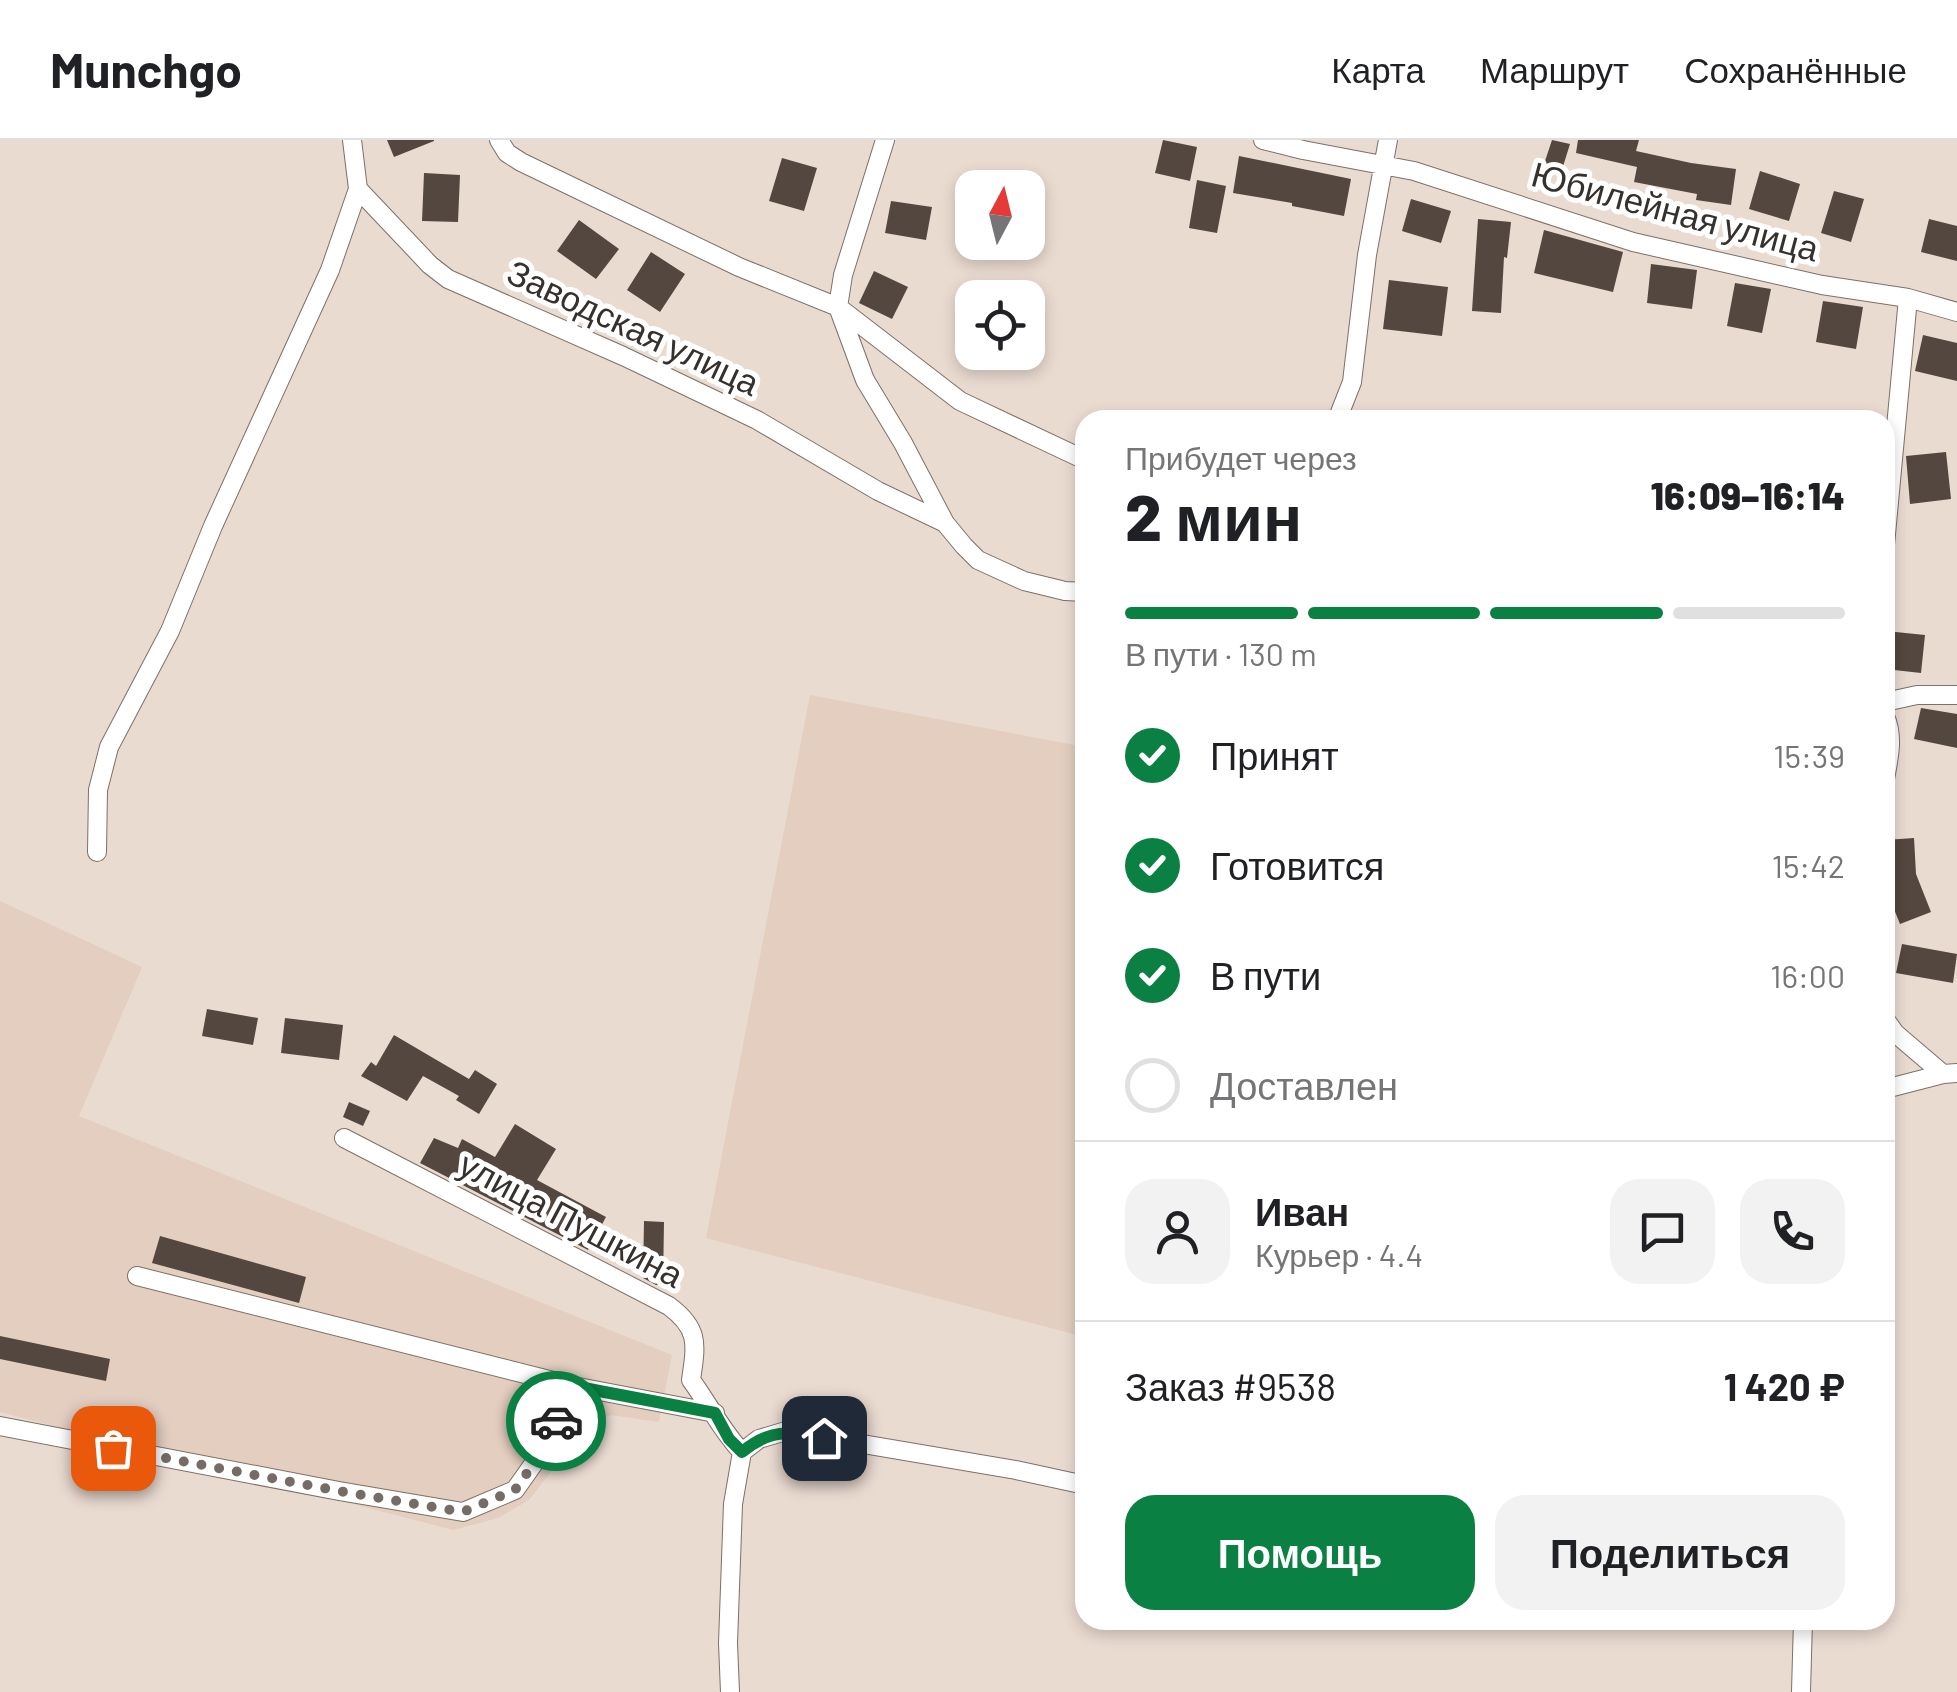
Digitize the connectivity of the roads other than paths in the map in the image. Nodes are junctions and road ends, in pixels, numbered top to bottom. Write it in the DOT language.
graph roads {
  1 [pos="352,140"];
  2 [pos="499,140"];
  3 [pos="885,140"];
  4 [pos="1262,140"];
  5 [pos="1388,140"];
  6 [pos="1384,165"];
  7 [pos="358,188"];
  8 [pos="1908,298"];
  9 [pos="838,306"];
  10 [pos="1957,312"];
  11 [pos="1341,410"];
  12 [pos="1895,438"];
  13 [pos="1075,455"];
  14 [pos="945,523"];
  15 [pos="1075,591"];
  16 [pos="1957,694"];
  17 [pos="1895,700"];
  18 [pos="96,852"];
  19 [pos="1895,1032"];
  20 [pos="1950,1073"];
  21 [pos="1895,1087"];
  22 [pos="344,1138"];
  23 [pos="136,1276"];
  24 [pos="573,1386"];
  25 [pos="715,1413"];
  26 [pos="0,1426"];
  27 [pos="742,1452"];
  28 [pos="1075,1483"];
  29 [pos="1804,1630"];
  30 [pos="730,1692"];
  31 [pos="1802,1692"];
  1 -- 7 [label="street"];
  2 -- 9 [label="street"];
  3 -- 9 [label="street"];
  4 -- 6 [label="street, Юбилейная улица"];
  5 -- 6 [label="street"];
  6 -- 8 [label="street, Юбилейная улица"];
  6 -- 11 [label="street"];
  7 -- 14 [label="street, Заводская улица"];
  7 -- 18 [label="street"];
  8 -- 10 [label="street, Юбилейная улица"];
  8 -- 12 [label="street"];
  9 -- 13 [label="street"];
  9 -- 14 [label="street"];
  14 -- 15 [label="street"];
  16 -- 17 [label="street"];
  19 -- 20 [label="street"];
  20 -- 21 [label="street"];
  22 -- 25 [label="street, улица Пушкина"];
  23 -- 24 [label="street"];
  24 -- 25 [label="street"];
  24 -- 26 [label="street"];
  25 -- 27 [label="street, улица Пушкина"];
  27 -- 28 [label="street"];
  27 -- 30 [label="street"];
  29 -- 31 [label="street"];
}
